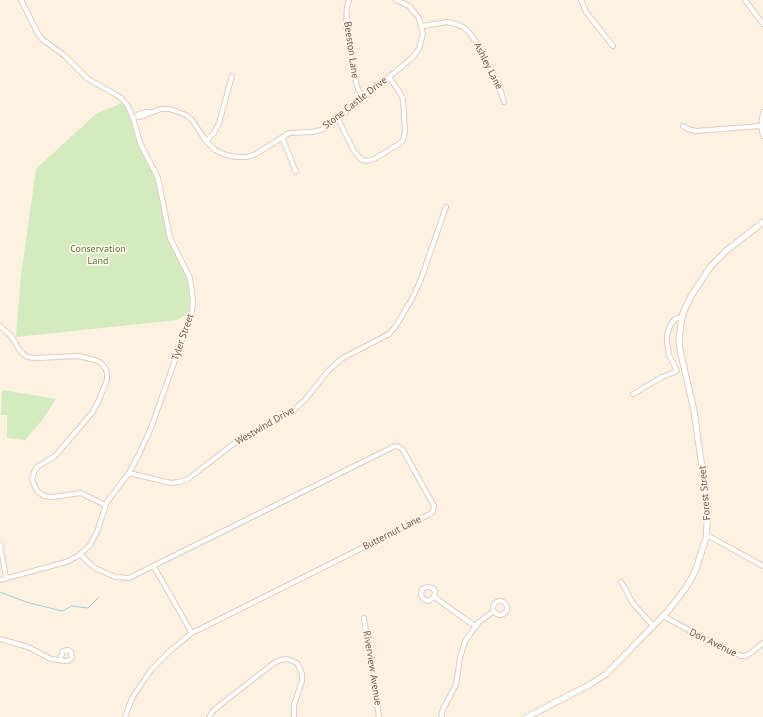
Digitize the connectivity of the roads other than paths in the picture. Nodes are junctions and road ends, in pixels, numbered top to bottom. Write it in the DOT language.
graph roads {
  1 [pos="21,0"];
  2 [pos="349,0"];
  3 [pos="396,0"];
  4 [pos="581,0"];
  5 [pos="745,0"];
  6 [pos="763,24"];
  7 [pos="422,26"];
  8 [pos="613,46"];
  9 [pos="232,76"];
  10 [pos="389,77"];
  11 [pos="364,98"];
  12 [pos="504,102"];
  13 [pos="763,112"];
  14 [pos="135,117"];
  15 [pos="338,119"];
  16 [pos="684,126"];
  17 [pos="761,126"];
  18 [pos="763,136"];
  19 [pos="282,137"];
  20 [pos="206,141"];
  21 [pos="296,172"];
  22 [pos="446,207"];
  23 [pos="763,222"];
  24 [pos="682,318"];
  25 [pos="0,326"];
  26 [pos="683,369"];
  27 [pos="677,371"];
  28 [pos="634,394"];
  29 [pos="129,473"];
  30 [pos="105,505"];
  31 [pos="707,535"];
  32 [pos="0,543"];
  33 [pos="80,554"];
  34 [pos="763,566"];
  35 [pos="154,567"];
  36 [pos="6,578"];
  37 [pos="0,580"];
  38 [pos="621,582"];
  39 [pos="434,597"];
  40 [pos="494,611"];
  41 [pos="663,616"];
  42 [pos="364,618"];
  43 [pos="475,626"];
  44 [pos="653,626"];
  45 [pos="192,633"];
  46 [pos="0,639"];
  47 [pos="763,643"];
  48 [pos="60,660"];
  49 [pos="125,717"];
  50 [pos="209,717"];
  51 [pos="294,717"];
  52 [pos="379,717"];
  53 [pos="441,717"];
  54 [pos="527,717"];
  1 -- 14 [label="street, Tyler Street"];
  2 -- 11 [label="street, Beeston Lane"];
  3 -- 7 [label="street"];
  4 -- 8 [label="street"];
  5 -- 6 [label="street"];
  7 -- 10 [label="street, Stone Castle Drive"];
  7 -- 12 [label="street, Ashley Lane"];
  9 -- 20 [label="street"];
  10 -- 11 [label="street, Stone Castle Drive"];
  10 -- 15 [label="street"];
  11 -- 15 [label="street, Stone Castle Drive"];
  13 -- 17 [label="street"];
  14 -- 20 [label="street, Stone Castle Drive"];
  14 -- 29 [label="street, Tyler Street"];
  15 -- 19 [label="street, Stone Castle Drive"];
  16 -- 17 [label="street"];
  17 -- 18 [label="street"];
  19 -- 20 [label="street, Stone Castle Drive"];
  19 -- 21 [label="street"];
  22 -- 29 [label="street, Westwind Drive"];
  23 -- 24 [label="street, Forest Street"];
  24 -- 26 [label="street, Forest Street"];
  24 -- 27 [label="street"];
  25 -- 30 [label="street"];
  26 -- 27 [label="street"];
  26 -- 31 [label="street, Forest Street"];
  27 -- 28 [label="street"];
  29 -- 30 [label="street, Tyler Street"];
  30 -- 33 [label="street, Tyler Street"];
  31 -- 34 [label="street"];
  31 -- 41 [label="street, Forest Street"];
  32 -- 36 [label="street"];
  33 -- 35 [label="street, Butternut Lane"];
  33 -- 36 [label="street, Tyler Street"];
  35 -- 45 [label="street"];
  35 -- 45 [label="street, Butternut Lane"];
  36 -- 37 [label="street, Tyler Street"];
  38 -- 44 [label="street"];
  39 -- 43 [label="street"];
  40 -- 43 [label="street"];
  41 -- 44 [label="street, Forest Street"];
  41 -- 47 [label="street, Don Avenue"];
  42 -- 52 [label="street, Riverview Avenue"];
  43 -- 53 [label="street"];
  44 -- 54 [label="street, Forest Street"];
  45 -- 49 [label="street, Butternut Lane"];
  46 -- 48 [label="street"];
  50 -- 51 [label="street"];
}
